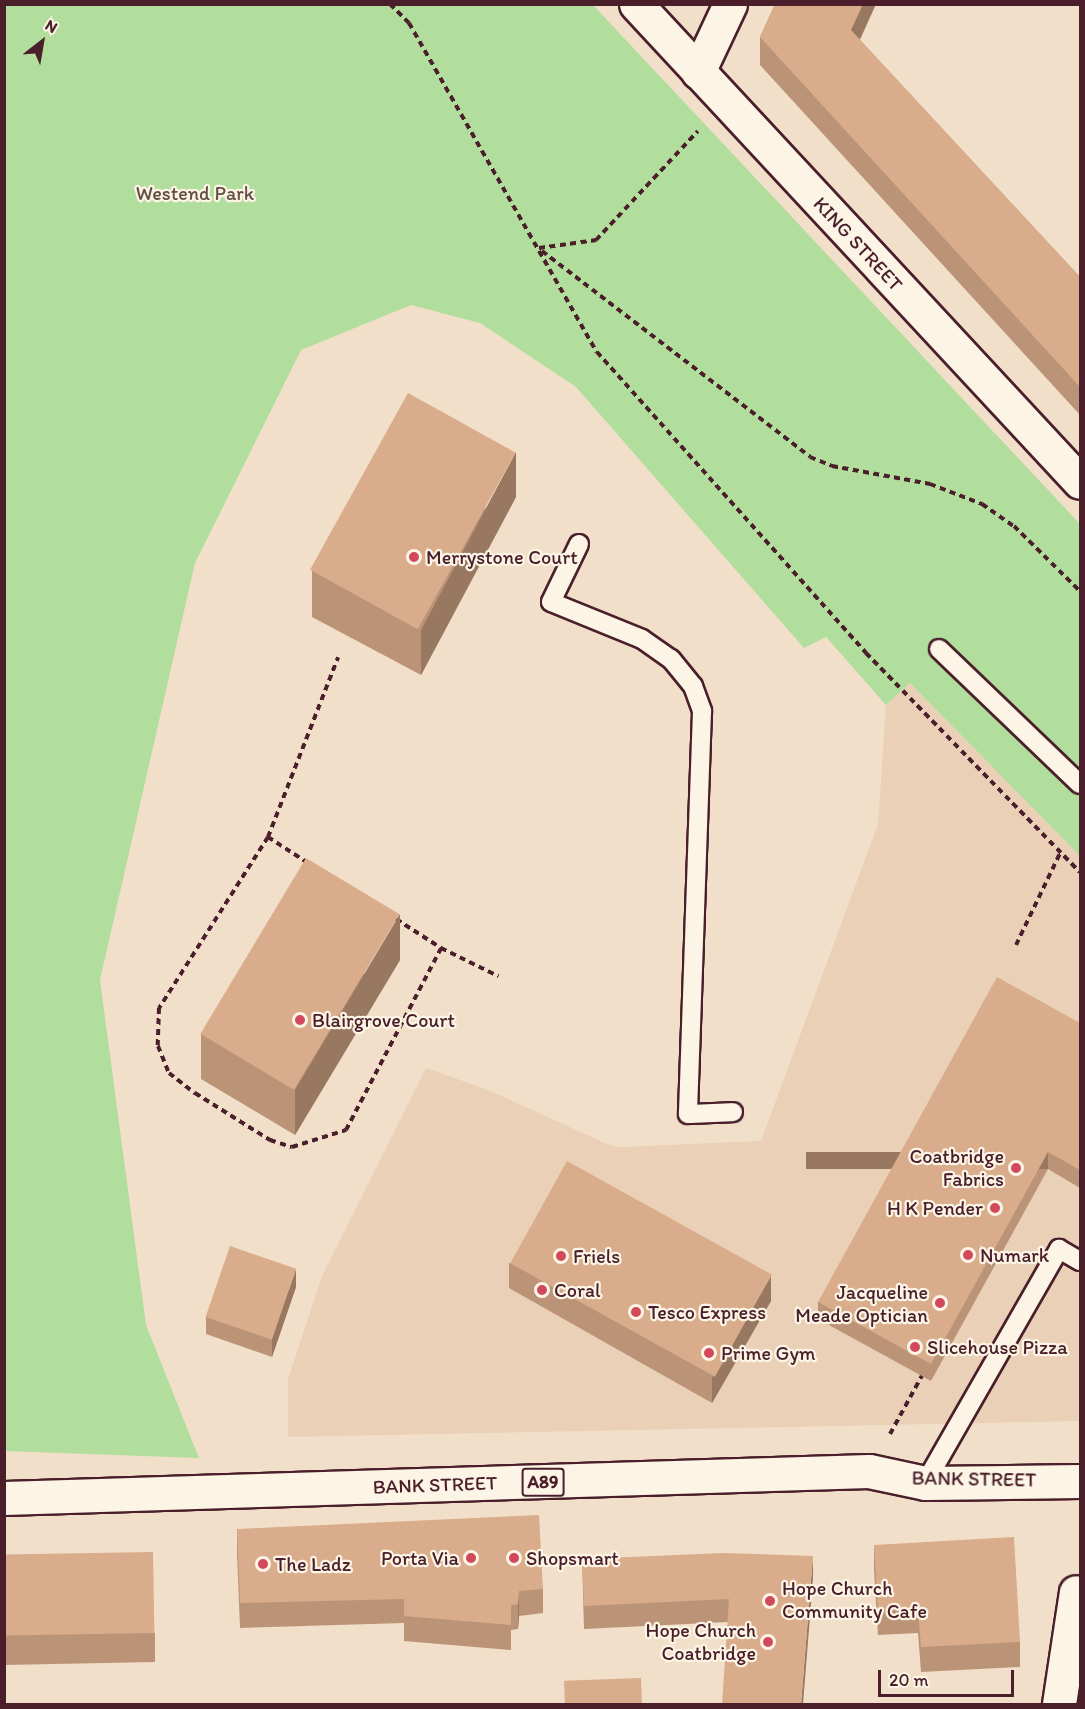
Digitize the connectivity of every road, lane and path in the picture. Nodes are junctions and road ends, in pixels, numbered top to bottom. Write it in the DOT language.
graph roads {
  1 [pos="390,4"];
  2 [pos="636,4"];
  3 [pos="730,4"];
  4 [pos="698,72"];
  5 [pos="725,102"];
  6 [pos="540,248"];
  7 [pos="1080,482"];
  8 [pos="579,544"];
  9 [pos="1080,591"];
  10 [pos="939,649"];
  11 [pos="338,657"];
  12 [pos="1080,784"];
  13 [pos="268,837"];
  14 [pos="1060,853"];
  15 [pos="316,868"];
  16 [pos="1080,872"];
  17 [pos="393,917"];
  18 [pos="1016,945"];
  19 [pos="441,948"];
  20 [pos="498,976"];
  21 [pos="733,1112"];
  22 [pos="1080,1261"];
  23 [pos="926,1369"];
  24 [pos="869,1471"];
  25 [pos="1080,1480"];
  26 [pos="925,1483"];
  27 [pos="4,1498"];
  28 [pos="1076,1592"];
  29 [pos="1059,1704"];
  1 -- 6 [label="path"];
  2 -- 4 [label="main road, KING STREET"];
  3 -- 4 [label="main road"];
  4 -- 5 [label="main road, KING STREET"];
  5 -- 6 [label="path"];
  5 -- 7 [label="main road, KING STREET"];
  6 -- 9 [label="path"];
  6 -- 14 [label="path"];
  8 -- 21 [label="lane"];
  10 -- 12 [label="lane"];
  11 -- 13 [label="path"];
  13 -- 15 [label="path"];
  13 -- 19 [label="path"];
  14 -- 16 [label="path"];
  14 -- 18 [label="path"];
  17 -- 19 [label="path"];
  19 -- 20 [label="path"];
  22 -- 26 [label="lane"];
  23 -- 24 [label="path"];
  24 -- 26 [label="main road, BANK STREET / A89"];
  24 -- 27 [label="main road, BANK STREET / A89"];
  25 -- 26 [label="main road, BANK STREET / A89"];
  28 -- 29 [label="main road"];
}
